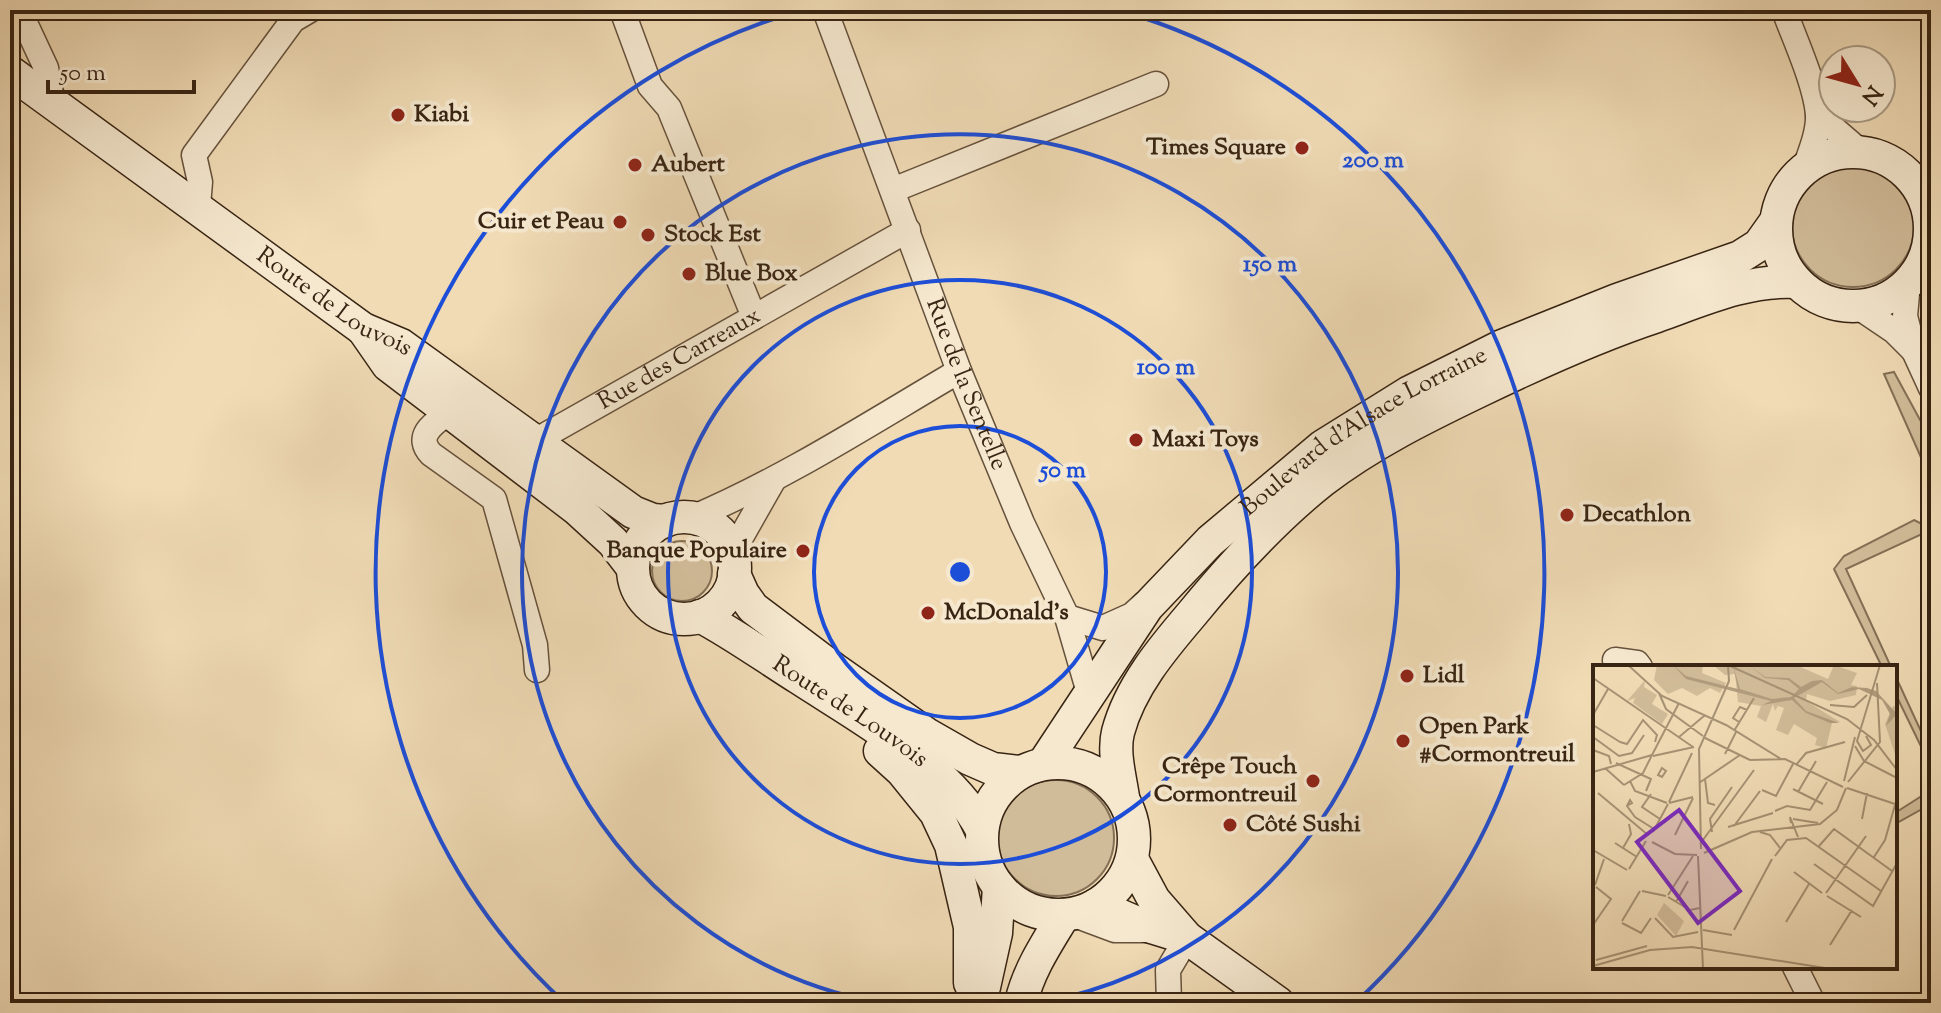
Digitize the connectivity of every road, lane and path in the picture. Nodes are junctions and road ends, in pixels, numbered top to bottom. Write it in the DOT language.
graph roads {
  1 [pos="19,10"];
  2 [pos="310,10"];
  3 [pos="622,10"];
  4 [pos="825,10"];
  5 [pos="1784,10"];
  6 [pos="10,72"];
  7 [pos="1156,84"];
  8 [pos="53,103"];
  9 [pos="1817,112"];
  10 [pos="1817,120"];
  11 [pos="1828,124"];
  12 [pos="1861,152"];
  13 [pos="1804,170"];
  14 [pos="1922,182"];
  15 [pos="893,190"];
  16 [pos="198,206"];
  17 [pos="1776,221"];
  18 [pos="908,230"];
  19 [pos="1930,246"];
  20 [pos="1797,282"];
  21 [pos="1908,283"];
  22 [pos="1857,306"];
  23 [pos="754,317"];
  24 [pos="363,329"];
  25 [pos="1914,351"];
  26 [pos="959,371"];
  27 [pos="1931,388"];
  28 [pos="449,412"];
  29 [pos="535,441"];
  30 [pos="774,479"];
  31 [pos="679,520"];
  32 [pos="1210,541"];
  33 [pos="733,563"];
  34 [pos="633,568"];
  35 [pos="700,616"];
  36 [pos="1067,617"];
  37 [pos="1615,660"];
  38 [pos="1638,665"];
  39 [pos="537,670"];
  40 [pos="1090,696"];
  41 [pos="863,719"];
  42 [pos="1032,768"];
  43 [pos="1123,797"];
  44 [pos="982,830"];
  45 [pos="1132,859"];
  46 [pos="999,887"];
  47 [pos="1078,912"];
  48 [pos="1187,938"];
  49 [pos="1796,969"];
  50 [pos="981,1002"];
  51 [pos="1021,1003"];
  52 [pos="1169,1003"];
  53 [pos="1278,1003"];
  54 [pos="1813,1003"];
  1 -- 8 [label="street"];
  2 -- 16 [label="street"];
  3 -- 23 [label="street"];
  4 -- 15 [label="street, Rue de la Sentelle"];
  5 -- 9 [label="street"];
  6 -- 8 [label="main road, Route de Louvois"];
  7 -- 15 [label="street"];
  8 -- 16 [label="main road, Route de Louvois"];
  10 -- 13 [label="street"];
  11 -- 12 [label="street"];
  12 -- 13 [label="main road"];
  12 -- 14 [label="main road"];
  13 -- 17 [label="main road"];
  14 -- 19 [label="main road"];
  15 -- 18 [label="street, Rue de la Sentelle"];
  16 -- 24 [label="main road, Route de Louvois"];
  17 -- 20 [label="main road"];
  17 -- 32 [label="main road, Boulevard d'Alsace Lorraine"];
  18 -- 23 [label="street, Rue des Carreaux"];
  18 -- 26 [label="street, Rue de la Sentelle"];
  19 -- 21 [label="main road"];
  20 -- 22 [label="main road"];
  20 -- 43 [label="main road, Boulevard d'Alsace Lorraine"];
  21 -- 22 [label="main road"];
  21 -- 25 [label="street"];
  22 -- 25 [label="street"];
  23 -- 29 [label="street, Rue des Carreaux"];
  24 -- 28 [label="main road"];
  24 -- 29 [label="main road, Route de Louvois"];
  25 -- 27 [label="street"];
  26 -- 30 [label="street"];
  26 -- 36 [label="street, Rue de la Sentelle"];
  28 -- 34 [label="main road"];
  28 -- 39 [label="street"];
  29 -- 31 [label="main road, Route de Louvois"];
  30 -- 31 [label="street"];
  30 -- 33 [label="street"];
  31 -- 33 [label="main road"];
  31 -- 34 [label="main road"];
  32 -- 36 [label="street"];
  32 -- 40 [label="main road, Boulevard d'Alsace Lorraine"];
  33 -- 35 [label="main road"];
  33 -- 42 [label="main road, Route de Louvois"];
  34 -- 35 [label="main road"];
  35 -- 41 [label="main road, Route de Louvois"];
  36 -- 40 [label="street, Rue de la Sentelle"];
  37 -- 38 [label="street"];
  40 -- 42 [label="main road, Boulevard d'Alsace Lorraine"];
  41 -- 44 [label="main road, Route de Louvois"];
  41 -- 50 [label="main road"];
  42 -- 43 [label="main road"];
  42 -- 44 [label="main road"];
  43 -- 45 [label="main road"];
  44 -- 46 [label="main road"];
  45 -- 47 [label="main road"];
  45 -- 48 [label="main road"];
  46 -- 47 [label="main road"];
  46 -- 50 [label="main road"];
  47 -- 48 [label="main road"];
  47 -- 51 [label="main road"];
  48 -- 52 [label="street"];
  48 -- 53 [label="main road"];
  49 -- 54 [label="street"];
}
